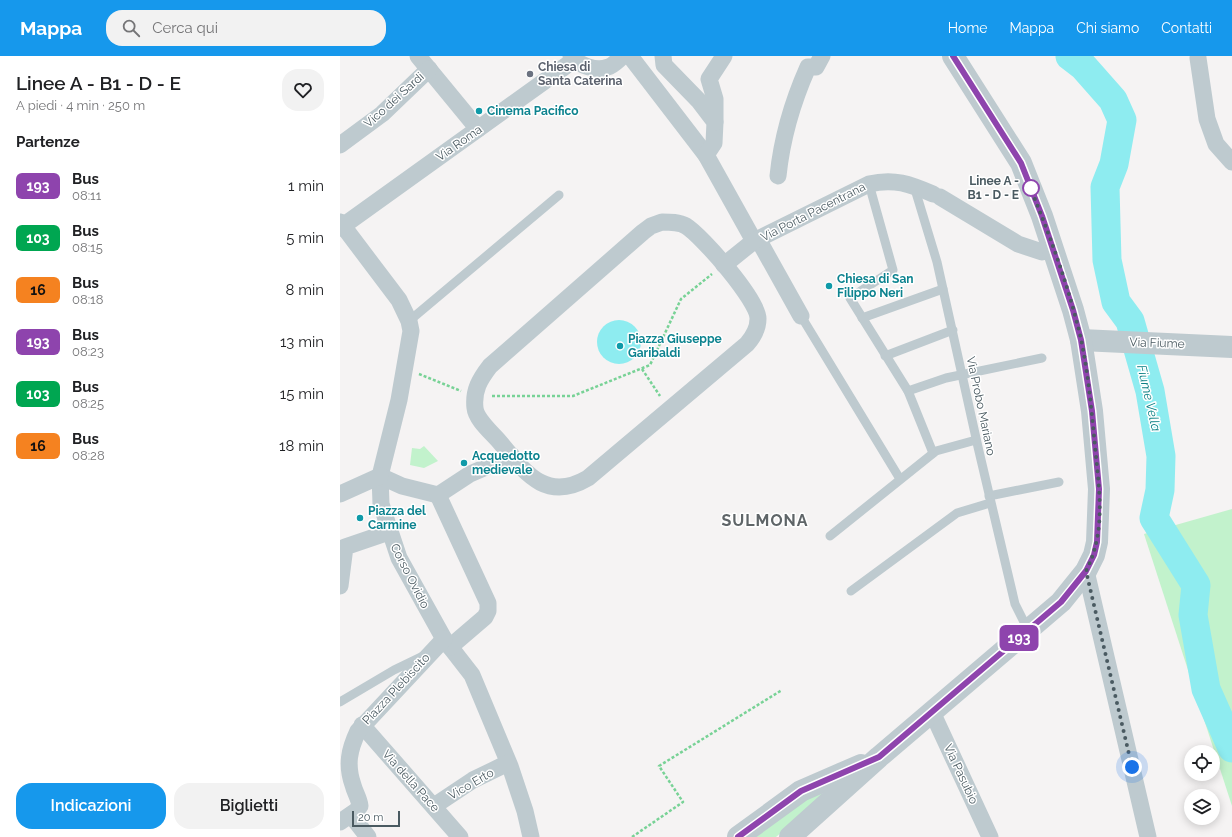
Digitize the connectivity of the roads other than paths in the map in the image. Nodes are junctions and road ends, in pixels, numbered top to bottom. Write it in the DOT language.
graph roads {
  1 [pos="418,56"];
  2 [pos="623,56"];
  3 [pos="630,56"];
  4 [pos="663,56"];
  5 [pos="724,56"];
  6 [pos="822,56"];
  7 [pos="953,56"];
  8 [pos="573,58"];
  9 [pos="1198,58"];
  10 [pos="429,69"];
  11 [pos="714,122"];
  12 [pos="478,129"];
  13 [pos="340,145"];
  14 [pos="706,155"];
  15 [pos="1232,162"];
  16 [pos="778,176"];
  17 [pos="869,184"];
  18 [pos="914,186"];
  19 [pos="559,195"];
  20 [pos="341,225"];
  21 [pos="756,240"];
  22 [pos="1053,250"];
  23 [pos="724,265"];
  24 [pos="943,289"];
  25 [pos="801,316"];
  26 [pos="862,318"];
  27 [pos="409,321"];
  28 [pos="953,330"];
  29 [pos="1081,340"];
  30 [pos="1232,347"];
  31 [pos="885,356"];
  32 [pos="1042,358"];
  33 [pos="962,374"];
  34 [pos="908,391"];
  35 [pos="976,440"];
  36 [pos="933,453"];
  37 [pos="512,456"];
  38 [pos="380,476"];
  39 [pos="900,479"];
  40 [pos="1059,482"];
  41 [pos="340,494"];
  42 [pos="438,495"];
  43 [pos="990,500"];
  44 [pos="389,532"];
  45 [pos="830,536"];
  46 [pos="1086,571"];
  47 [pos="340,586"];
  48 [pos="851,591"];
  49 [pos="1028,630"];
  50 [pos="442,645"];
  51 [pos="340,702"];
  52 [pos="932,712"];
  53 [pos="362,725"];
  54 [pos="879,757"];
  55 [pos="508,763"];
  56 [pos="828,779"];
  57 [pos="826,804"];
  58 [pos="434,806"];
  59 [pos="349,816"];
  60 [pos="368,837"];
  61 [pos="460,837"];
  62 [pos="531,837"];
  63 [pos="738,837"];
  64 [pos="790,837"];
  65 [pos="990,837"];
  66 [pos="1148,837"];
  1 -- 10 [label="street"];
  2 -- 8 [label="street"];
  3 -- 14 [label="street"];
  4 -- 11 [label="street"];
  5 -- 11 [label="street"];
  6 -- 16 [label="street"];
  7 -- 22 [label="street"];
  8 -- 12 [label="street, Via Roma"];
  9 -- 15 [label="street"];
  10 -- 12 [label="street"];
  10 -- 13 [label="street, Vico dei Sardi"];
  11 -- 14 [label="street"];
  12 -- 20 [label="street, Via Roma"];
  14 -- 21 [label="street"];
  17 -- 18 [label="street, Via Porta Pacentrana"];
  17 -- 21 [label="street, Via Porta Pacentrana"];
  17 -- 26 [label="lane"];
  18 -- 22 [label="street, Via Porta Pacentrana"];
  18 -- 24 [label="lane, Via Probo Mariano"];
  19 -- 27 [label="lane"];
  20 -- 27 [label="street, Corso Ovidio"];
  21 -- 23 [label="street, Via Porta Pacentrana"];
  21 -- 25 [label="street"];
  22 -- 29 [label="street"];
  23 -- 37 [label="street"];
  23 -- 37 [label="street"];
  24 -- 26 [label="lane"];
  24 -- 28 [label="lane, Via Probo Mariano"];
  25 -- 39 [label="lane"];
  26 -- 31 [label="lane"];
  27 -- 38 [label="street, Corso Ovidio"];
  28 -- 31 [label="lane"];
  28 -- 33 [label="lane, Via Probo Mariano"];
  29 -- 30 [label="street, Via Fiume"];
  29 -- 46 [label="street"];
  31 -- 34 [label="lane"];
  32 -- 33 [label="lane"];
  33 -- 34 [label="lane"];
  33 -- 35 [label="lane, Via Probo Mariano"];
  34 -- 36 [label="lane"];
  35 -- 36 [label="lane"];
  35 -- 43 [label="lane, Via Probo Mariano"];
  36 -- 39 [label="lane"];
  37 -- 42 [label="street"];
  38 -- 41 [label="street"];
  38 -- 42 [label="street"];
  38 -- 44 [label="street, Corso Ovidio"];
  39 -- 45 [label="lane"];
  40 -- 43 [label="lane"];
  42 -- 50 [label="street, Piazza Plebiscito"];
  43 -- 48 [label="lane"];
  43 -- 49 [label="lane, Via Probo Mariano"];
  44 -- 47 [label="street"];
  44 -- 50 [label="street, Corso Ovidio"];
  46 -- 49 [label="street"];
  46 -- 66 [label="street"];
  49 -- 52 [label="street"];
  50 -- 51 [label="lane"];
  50 -- 53 [label="street, Piazza Plebiscito"];
  50 -- 55 [label="street, Corso Ovidio"];
  52 -- 54 [label="street"];
  52 -- 65 [label="street, Via Pasubio"];
  53 -- 58 [label="street, Via della Pace"];
  53 -- 59 [label="street, Piazza Plebiscito"];
  54 -- 56 [label="street"];
  54 -- 57 [label="street"];
  55 -- 58 [label="street, Vico Erto"];
  55 -- 62 [label="street, Corso Ovidio"];
  56 -- 57 [label="street"];
  56 -- 63 [label="street"];
  57 -- 64 [label="street"];
  58 -- 61 [label="street, Via della Pace"];
  59 -- 60 [label="street"];
}
